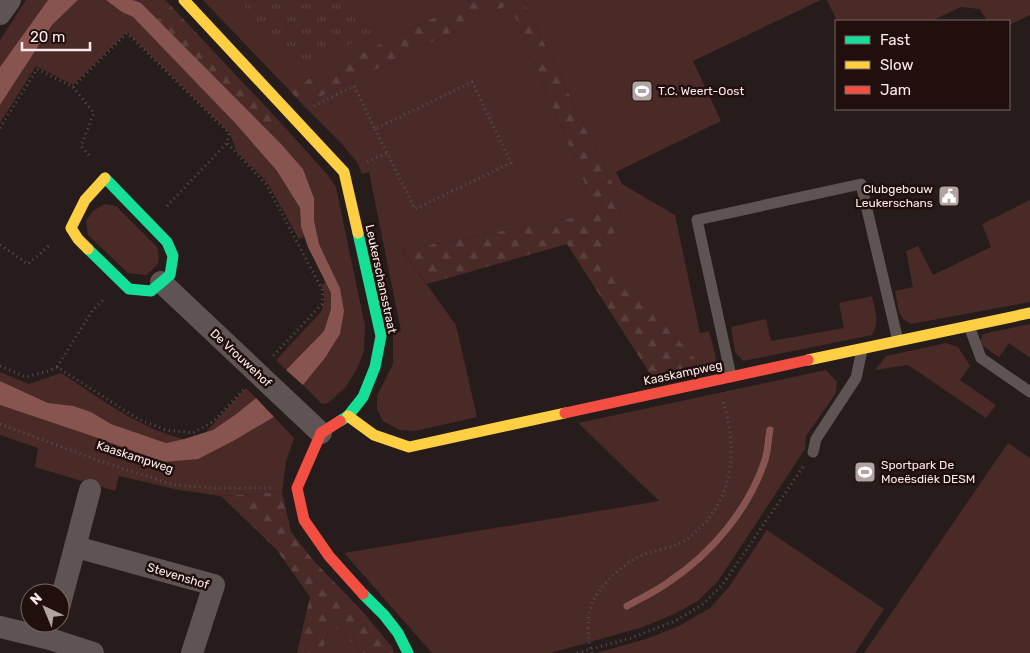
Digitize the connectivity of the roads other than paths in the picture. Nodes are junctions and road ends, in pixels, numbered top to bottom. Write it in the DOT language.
graph roads {
  1 [pos="10,0"];
  2 [pos="184,0"];
  3 [pos="0,14"];
  4 [pos="161,282"];
  5 [pos="1030,313"];
  6 [pos="969,326"];
  7 [pos="898,341"];
  8 [pos="862,348"];
  9 [pos="731,376"];
  10 [pos="1030,392"];
  11 [pos="348,416"];
  12 [pos="321,433"];
  13 [pos="813,452"];
  14 [pos="90,490"];
  15 [pos="76,547"];
  16 [pos="66,583"];
  17 [pos="0,627"];
  18 [pos="20,629"];
  19 [pos="57,633"];
  20 [pos="93,653"];
  21 [pos="192,653"];
  22 [pos="408,653"];
  1 -- 3 [label="street"];
  2 -- 11 [label="street, Leukerschansstraat"];
  4 -- 4 [label="street"];
  4 -- 12 [label="street, De Vrouwehof"];
  5 -- 6 [label="street, Kaaskampweg"];
  6 -- 7 [label="street, Kaaskampweg"];
  6 -- 10 [label="lane"];
  7 -- 8 [label="street, Kaaskampweg"];
  7 -- 9 [label="lane"];
  8 -- 9 [label="street, Kaaskampweg"];
  8 -- 13 [label="lane"];
  9 -- 11 [label="street, Kaaskampweg"];
  11 -- 12 [label="street, Leukerschansstraat"];
  12 -- 22 [label="street"];
  14 -- 15 [label="street"];
  15 -- 16 [label="street"];
  15 -- 21 [label="street, Stevenshof"];
  17 -- 18 [label="street"];
  19 -- 20 [label="street"];
}
